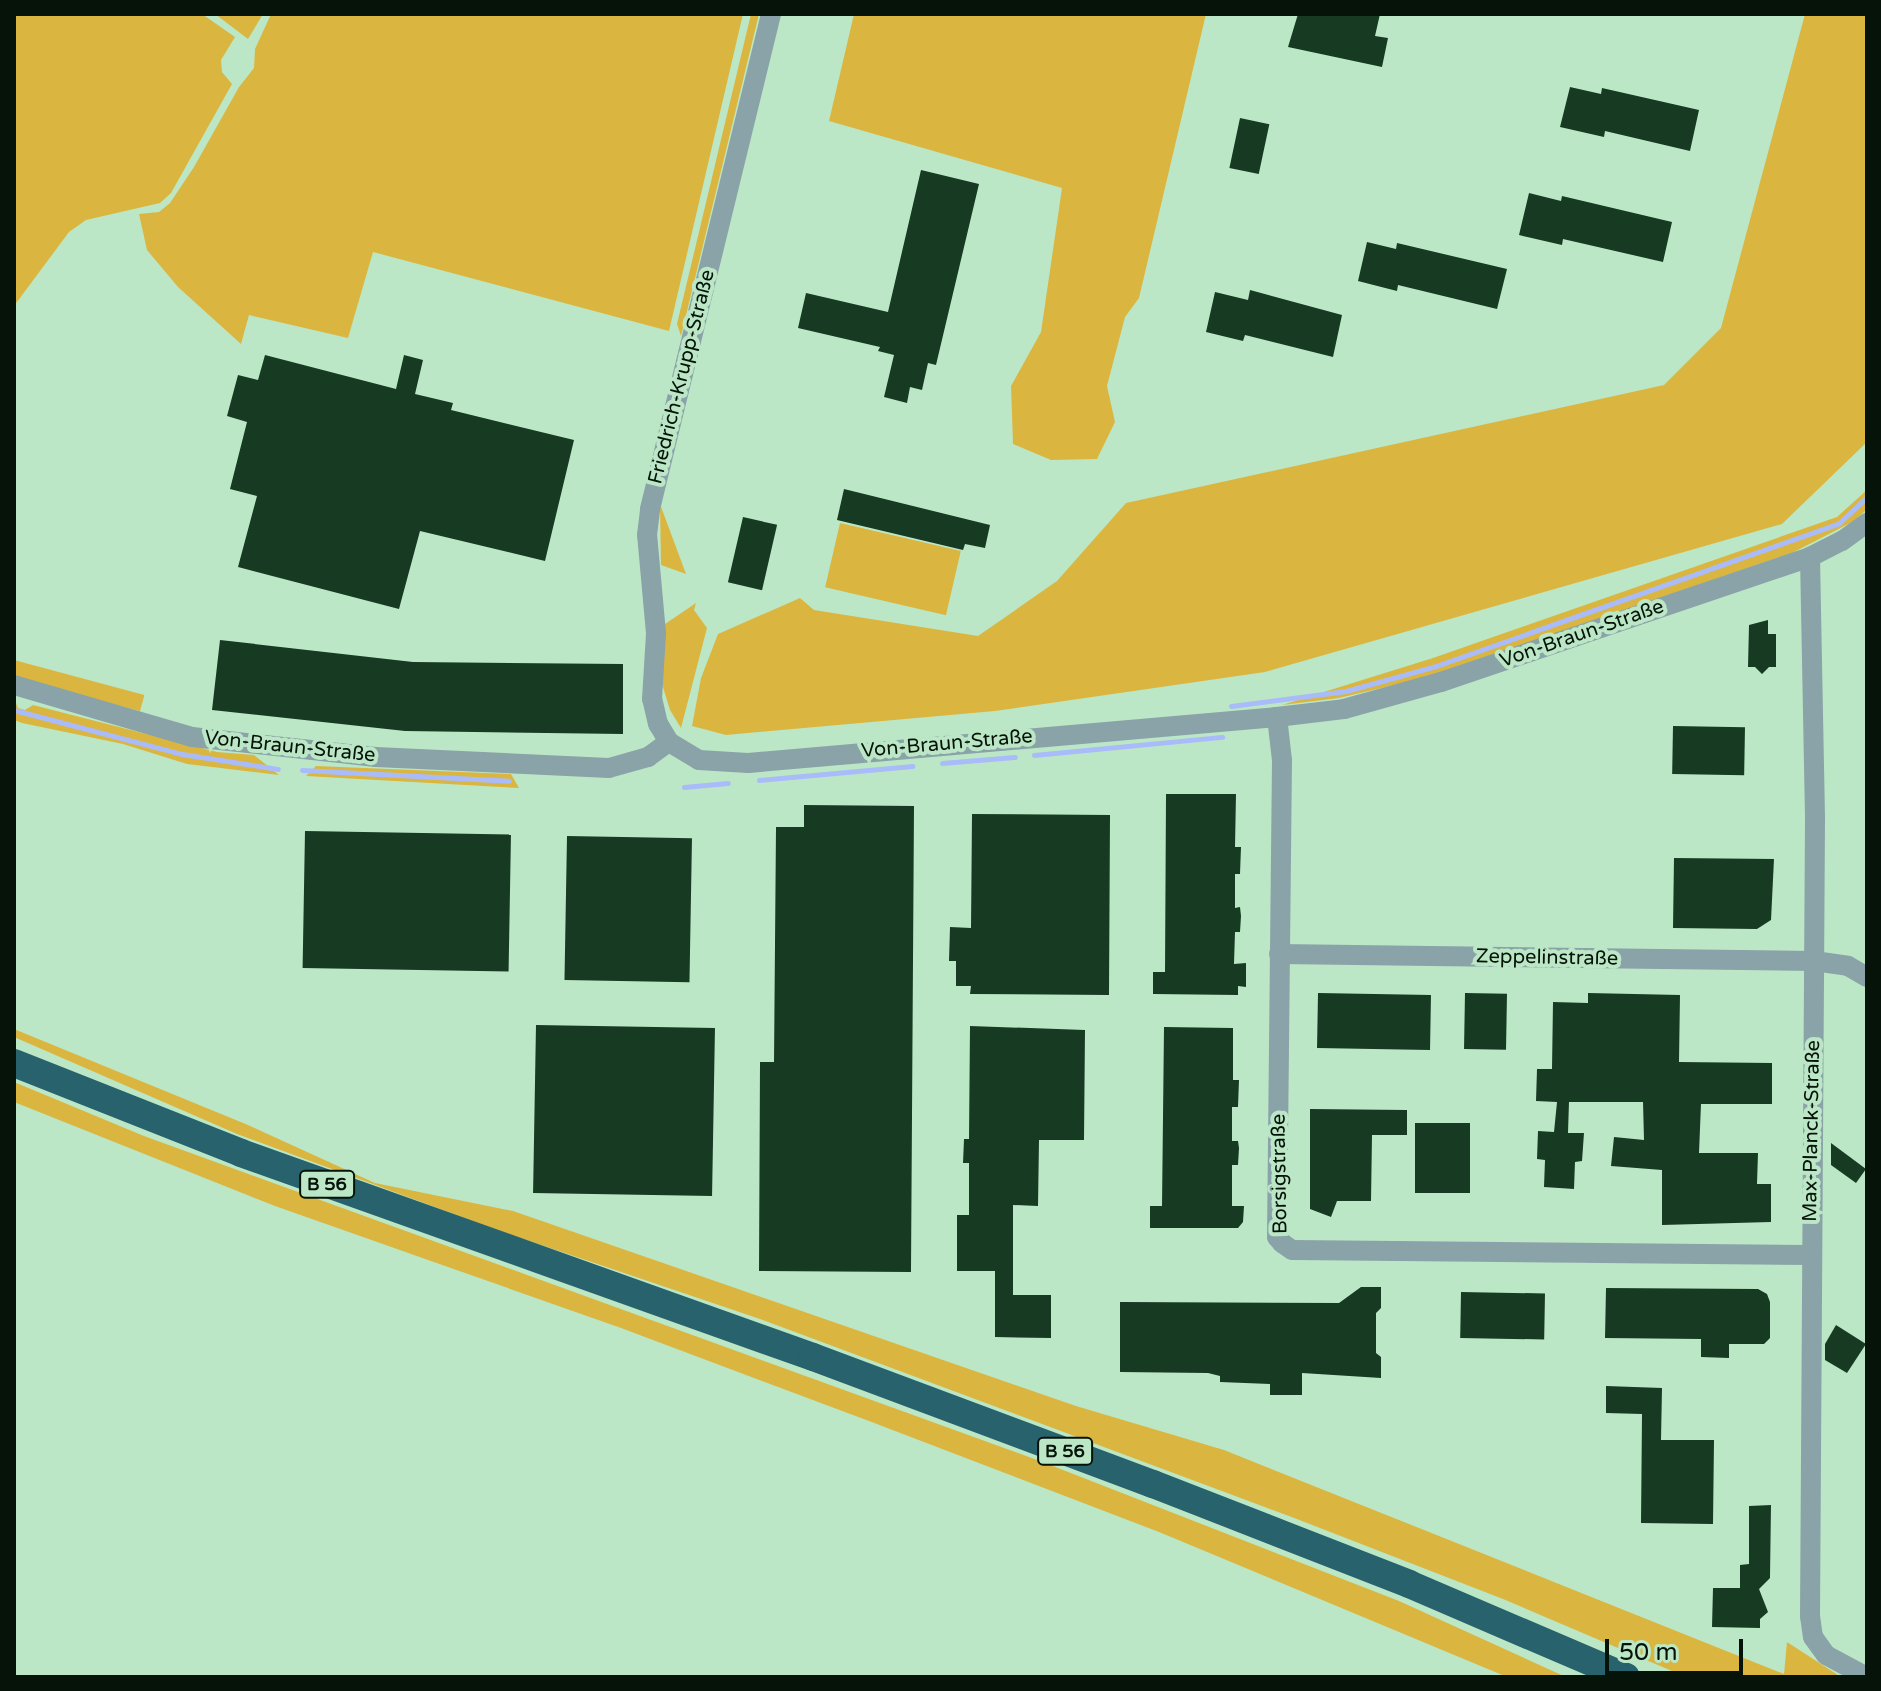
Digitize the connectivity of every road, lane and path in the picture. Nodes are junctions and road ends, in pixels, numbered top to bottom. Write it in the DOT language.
graph roads {
  1 [pos="771,14"];
  2 [pos="1867,523"];
  3 [pos="1810,557"];
  4 [pos="14,685"];
  5 [pos="1277,717"];
  6 [pos="669,742"];
  7 [pos="1279,954"];
  8 [pos="1814,961"];
  9 [pos="1867,977"];
  10 [pos="14,1063"];
  11 [pos="1811,1255"];
  12 [pos="1626,1677"];
  13 [pos="1867,1677"];
  1 -- 6 [label="street, Friedrich-Krupp-Straße"];
  2 -- 3 [label="street, Von-Braun-Straße"];
  3 -- 5 [label="street, Von-Braun-Straße"];
  3 -- 8 [label="street, Max-Planck-Straße"];
  4 -- 6 [label="street, Von-Braun-Straße"];
  5 -- 6 [label="street, Von-Braun-Straße"];
  5 -- 7 [label="street, Borsigstraße"];
  7 -- 8 [label="street, Zeppelinstraße"];
  7 -- 11 [label="street, Borsigstraße"];
  8 -- 9 [label="street, Zeppelinstraße"];
  8 -- 11 [label="street, Max-Planck-Straße"];
  10 -- 12 [label="highway, B 56"];
  11 -- 13 [label="street, Max-Planck-Straße"];
}
